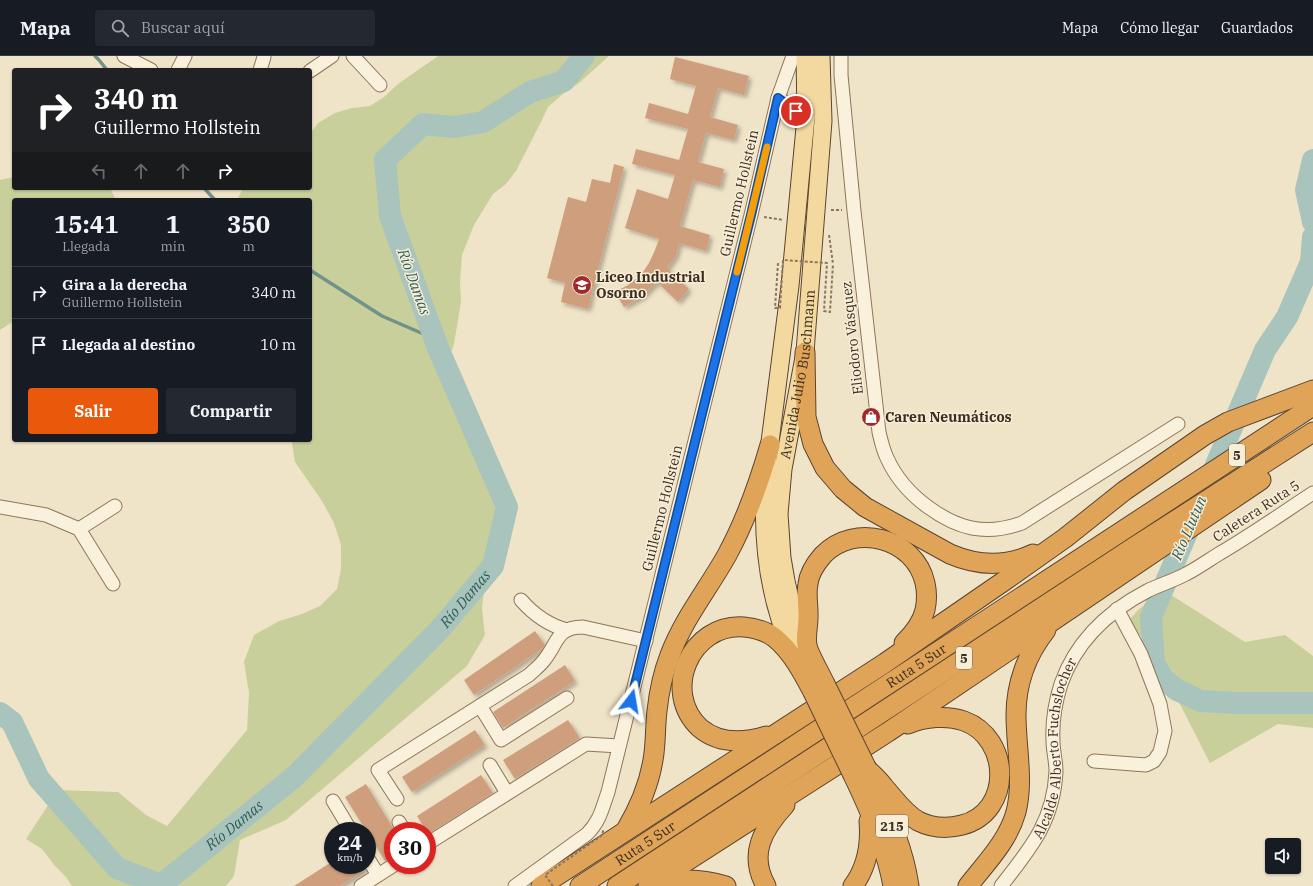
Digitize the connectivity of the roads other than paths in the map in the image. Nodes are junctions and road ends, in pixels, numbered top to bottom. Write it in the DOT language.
graph roads {
  1 [pos="124,56"];
  2 [pos="185,56"];
  3 [pos="332,56"];
  4 [pos="353,56"];
  5 [pos="793,56"];
  6 [pos="805,56"];
  7 [pos="821,56"];
  8 [pos="841,56"];
  9 [pos="147,68"];
  10 [pos="179,68"];
  11 [pos="312,70"];
  12 [pos="380,85"];
  13 [pos="778,98"];
  14 [pos="806,117"];
  15 [pos="805,352"];
  16 [pos="1313,390"];
  17 [pos="1313,406"];
  18 [pos="1178,424"];
  19 [pos="1313,432"];
  20 [pos="1313,442"];
  21 [pos="770,445"];
  22 [pos="1313,493"];
  23 [pos="116,506"];
  24 [pos="0,507"];
  25 [pos="79,529"];
  26 [pos="1065,538"];
  27 [pos="113,584"];
  28 [pos="521,600"];
  29 [pos="1114,611"];
  30 [pos="1055,620"];
  31 [pos="567,630"];
  32 [pos="646,641"];
  33 [pos="807,646"];
  34 [pos="885,663"];
  35 [pos="800,667"];
  36 [pos="819,688"];
  37 [pos="567,698"];
  38 [pos="480,706"];
  39 [pos="783,730"];
  40 [pos="888,732"];
  41 [pos="620,746"];
  42 [pos="1094,761"];
  43 [pos="490,765"];
  44 [pos="860,772"];
  45 [pos="799,790"];
  46 [pos="508,793"];
  47 [pos="397,799"];
  48 [pos="332,801"];
  49 [pos="867,804"];
  50 [pos="345,822"];
  51 [pos="624,832"];
  52 [pos="436,838"];
  53 [pos="384,871"];
  54 [pos="376,872"];
  55 [pos="378,875"];
  56 [pos="360,886"];
  57 [pos="515,886"];
  58 [pos="541,886"];
  59 [pos="580,886"];
  60 [pos="617,886"];
  61 [pos="649,886"];
  62 [pos="726,886"];
  63 [pos="766,886"];
  64 [pos="853,886"];
  65 [pos="892,886"];
  66 [pos="909,886"];
  67 [pos="968,886"];
  68 [pos="1001,886"];
  1 -- 9 [label="street"];
  2 -- 10 [label="street"];
  3 -- 11 [label="street"];
  4 -- 12 [label="street"];
  5 -- 13 [label="street, Guillermo Hollstein"];
  6 -- 14 [label="main road, Avenida Julio Buschmann"];
  7 -- 15 [label="main road, Avenida Julio Buschmann"];
  8 -- 18 [label="street, Eliodoro Vásquez"];
  13 -- 14 [label="street"];
  13 -- 32 [label="street, Guillermo Hollstein"];
  14 -- 21 [label="main road, Avenida Julio Buschmann"];
  15 -- 26 [label="highway"];
  15 -- 33 [label="main road, Avenida Julio Buschmann"];
  16 -- 26 [label="highway"];
  17 -- 59 [label="highway, Ruta 5 Sur / 5"];
  19 -- 60 [label="highway, Ruta 5 Sur / 5"];
  20 -- 30 [label="highway"];
  21 -- 35 [label="main road, Avenida Julio Buschmann"];
  21 -- 51 [label="highway"];
  22 -- 29 [label="street, Caletera Ruta 5"];
  23 -- 25 [label="street"];
  24 -- 25 [label="street"];
  25 -- 27 [label="street"];
  26 -- 34 [label="highway"];
  28 -- 31 [label="street"];
  29 -- 42 [label="street"];
  29 -- 68 [label="street, Alcalde Alberto Fuchslocher"];
  30 -- 40 [label="highway"];
  30 -- 67 [label="highway"];
  31 -- 32 [label="street"];
  31 -- 38 [label="street"];
  32 -- 41 [label="street, Guillermo Hollstein"];
  33 -- 34 [label="highway"];
  33 -- 36 [label="highway, Avenida Julio Buschmann"];
  34 -- 39 [label="highway"];
  35 -- 36 [label="highway"];
  35 -- 39 [label="highway"];
  36 -- 44 [label="highway, bridge"];
  37 -- 38 [label="street"];
  38 -- 47 [label="street"];
  39 -- 51 [label="highway"];
  40 -- 44 [label="highway"];
  40 -- 45 [label="highway"];
  41 -- 46 [label="street"];
  41 -- 57 [label="street, Guillermo Hollstein"];
  43 -- 46 [label="street"];
  44 -- 49 [label="highway, 215"];
  44 -- 66 [label="highway, 215"];
  45 -- 61 [label="highway"];
  45 -- 63 [label="highway"];
  46 -- 52 [label="street"];
  48 -- 50 [label="street"];
  49 -- 64 [label="highway"];
  49 -- 65 [label="highway, 215"];
  51 -- 58 [label="highway"];
  53 -- 55 [label="street"];
  54 -- 55 [label="street"];
  55 -- 56 [label="street"];
  61 -- 62 [label="highway"];
}
